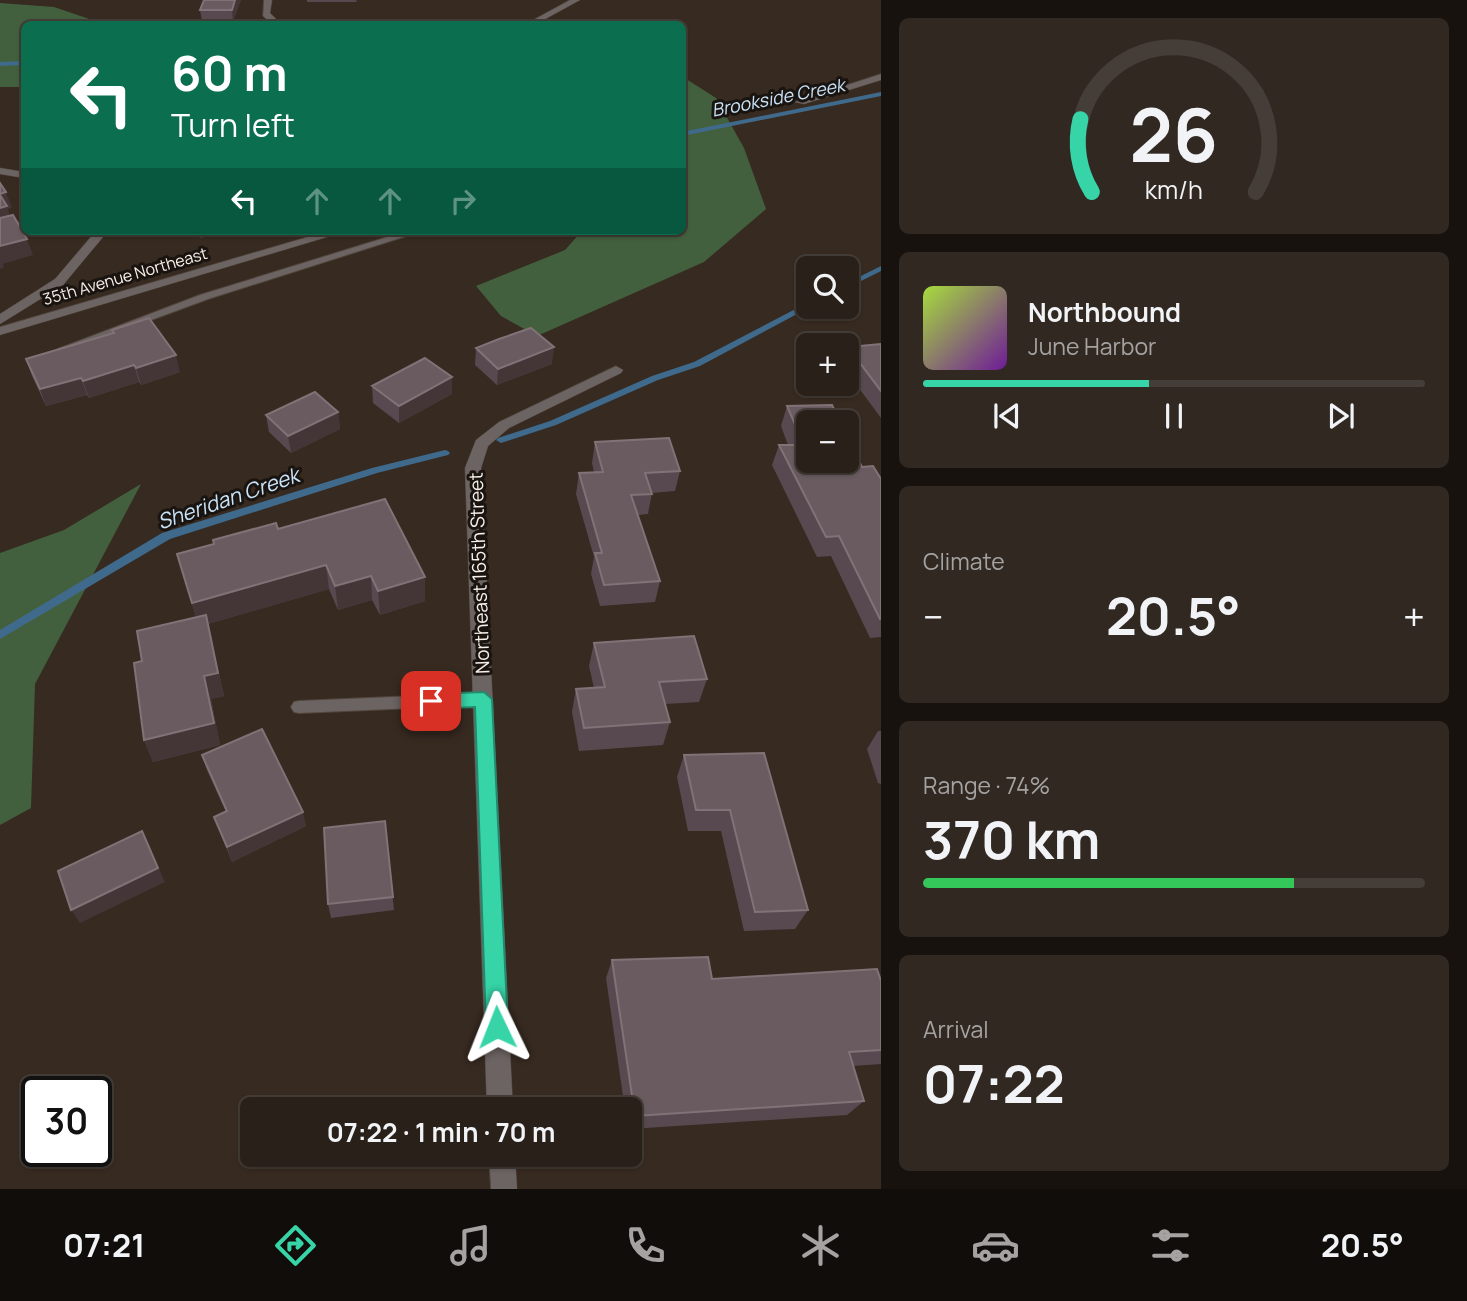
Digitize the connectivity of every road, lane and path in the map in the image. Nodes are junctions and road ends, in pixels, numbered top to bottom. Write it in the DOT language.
graph roads {
  1 [pos="268,0"];
  2 [pos="576,0"];
  3 [pos="274,21"];
  4 [pos="536,21"];
  5 [pos="881,77"];
  6 [pos="800,102"];
  7 [pos="0,171"];
  8 [pos="21,174"];
  9 [pos="21,226"];
  10 [pos="0,231"];
  11 [pos="99,235"];
  12 [pos="327,235"];
  13 [pos="404,235"];
  14 [pos="0,320"];
  15 [pos="0,331"];
  16 [pos="57,352"];
  17 [pos="616,370"];
  18 [pos="484,699"];
  19 [pos="299,707"];
  20 [pos="499,1097"];
  21 [pos="502,1167"];
  22 [pos="503,1189"];
  1 -- 3 [label="street"];
  2 -- 4 [label="street"];
  5 -- 6 [label="street"];
  7 -- 8 [label="street"];
  9 -- 10 [label="lane"];
  11 -- 14 [label="street"];
  12 -- 15 [label="street, 35th Avenue Northeast"];
  13 -- 16 [label="lane"];
  17 -- 18 [label="street, Northeast 165th Street"];
  18 -- 19 [label="lane"];
  18 -- 20 [label="street, Northeast 165th Street"];
  21 -- 22 [label="street"];
}
